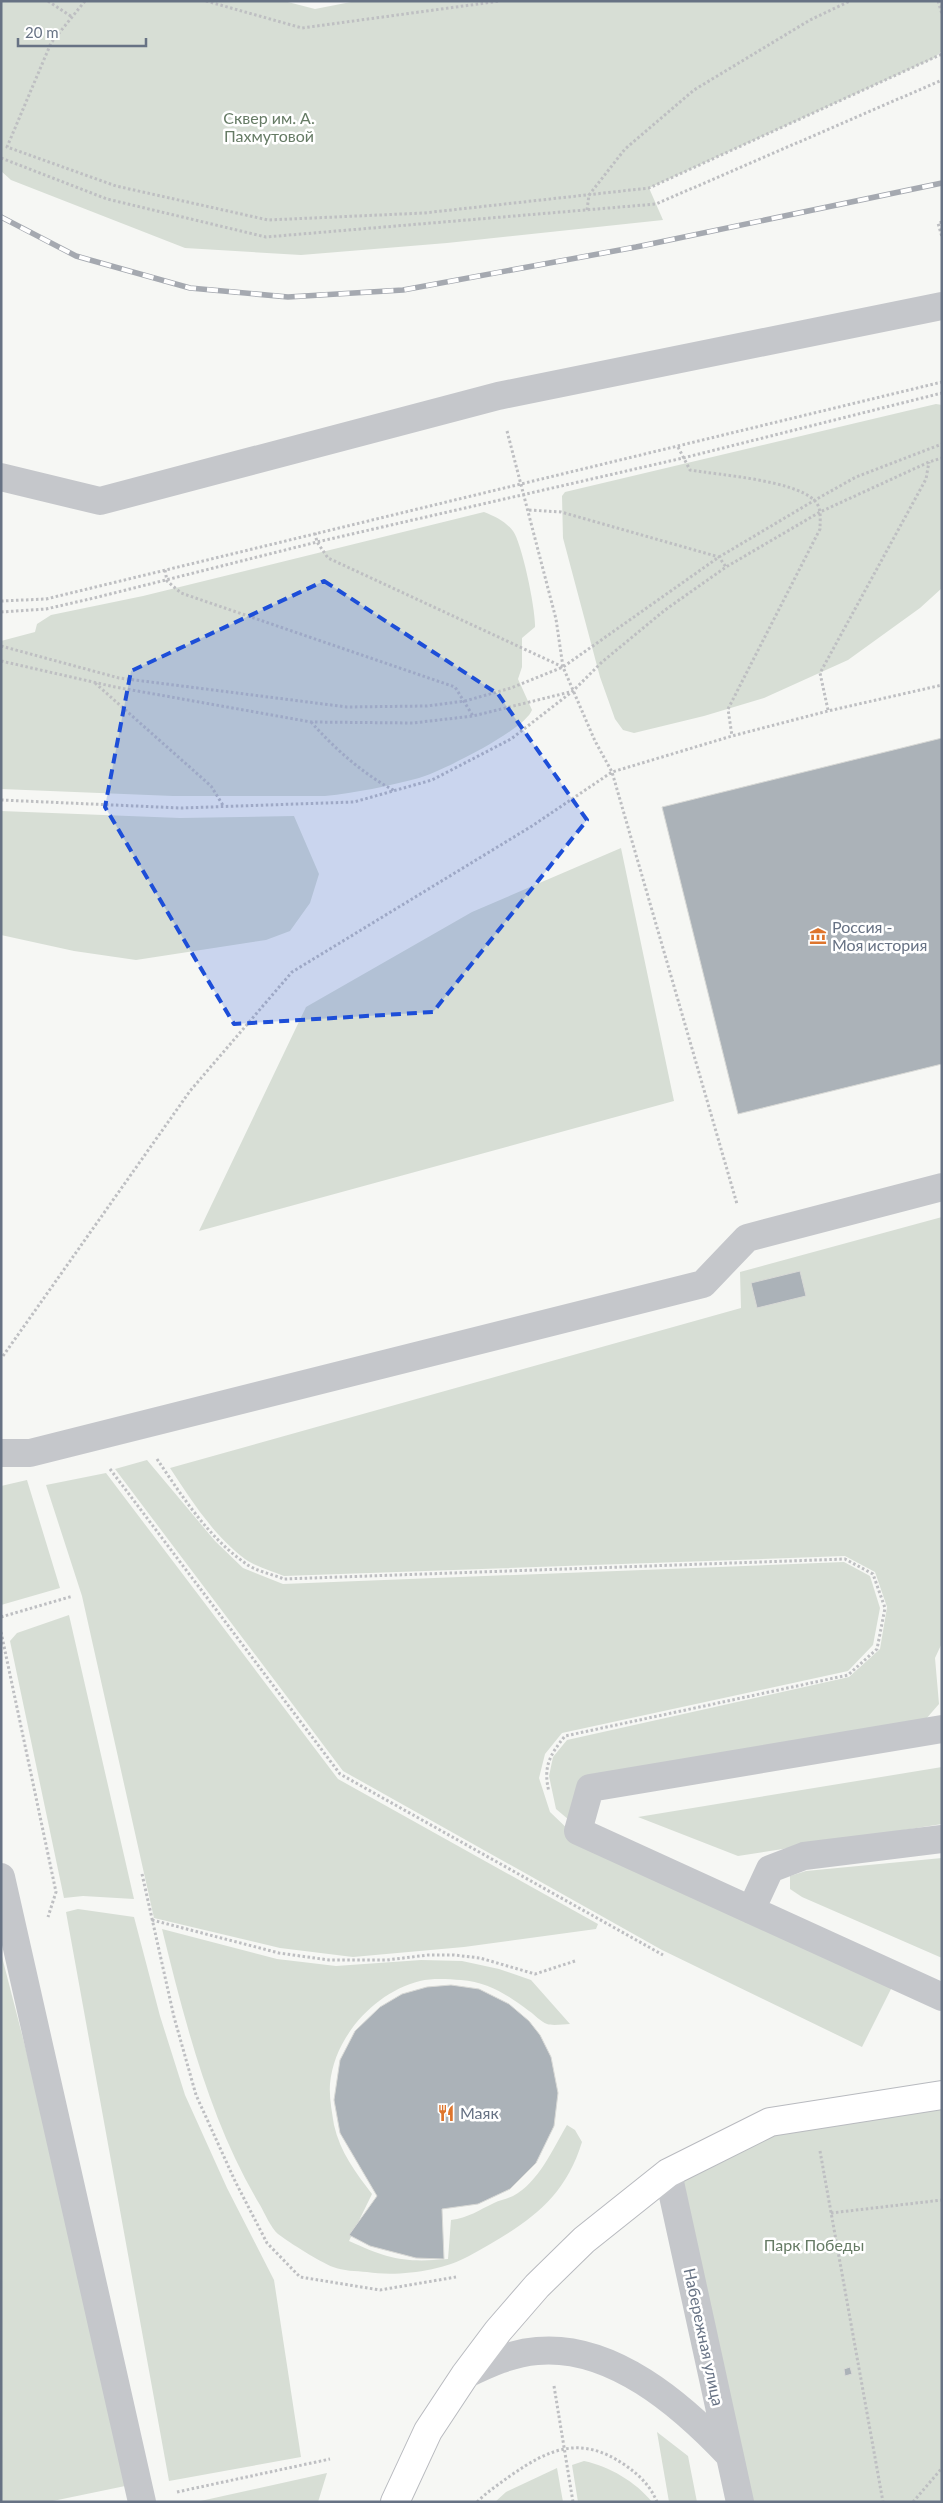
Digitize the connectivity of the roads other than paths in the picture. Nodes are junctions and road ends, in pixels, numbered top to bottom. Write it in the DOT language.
graph roads {
  1 [pos="942,306"];
  2 [pos="1,477"];
  3 [pos="942,1187"];
  4 [pos="1,1453"];
  5 [pos="942,1729"];
  6 [pos="942,1839"];
  7 [pos="1,1877"];
  8 [pos="4,1903"];
  9 [pos="750,1910"];
  10 [pos="942,1997"];
  11 [pos="942,2096"];
  12 [pos="668,2173"];
  13 [pos="465,2375"];
  14 [pos="730,2456"];
  15 [pos="142,2502"];
  16 [pos="395,2502"];
  17 [pos="740,2502"];
  1 -- 2 [label="street"];
  3 -- 4 [label="street"];
  5 -- 9 [label="street"];
  6 -- 9 [label="street"];
  7 -- 8 [label="street"];
  8 -- 15 [label="street"];
  9 -- 10 [label="street"];
  11 -- 12 [label="main road"];
  12 -- 13 [label="main road"];
  12 -- 14 [label="street, Набережная улица"];
  13 -- 14 [label="street"];
  13 -- 16 [label="main road"];
  14 -- 17 [label="street, Набережная улица"];
}
